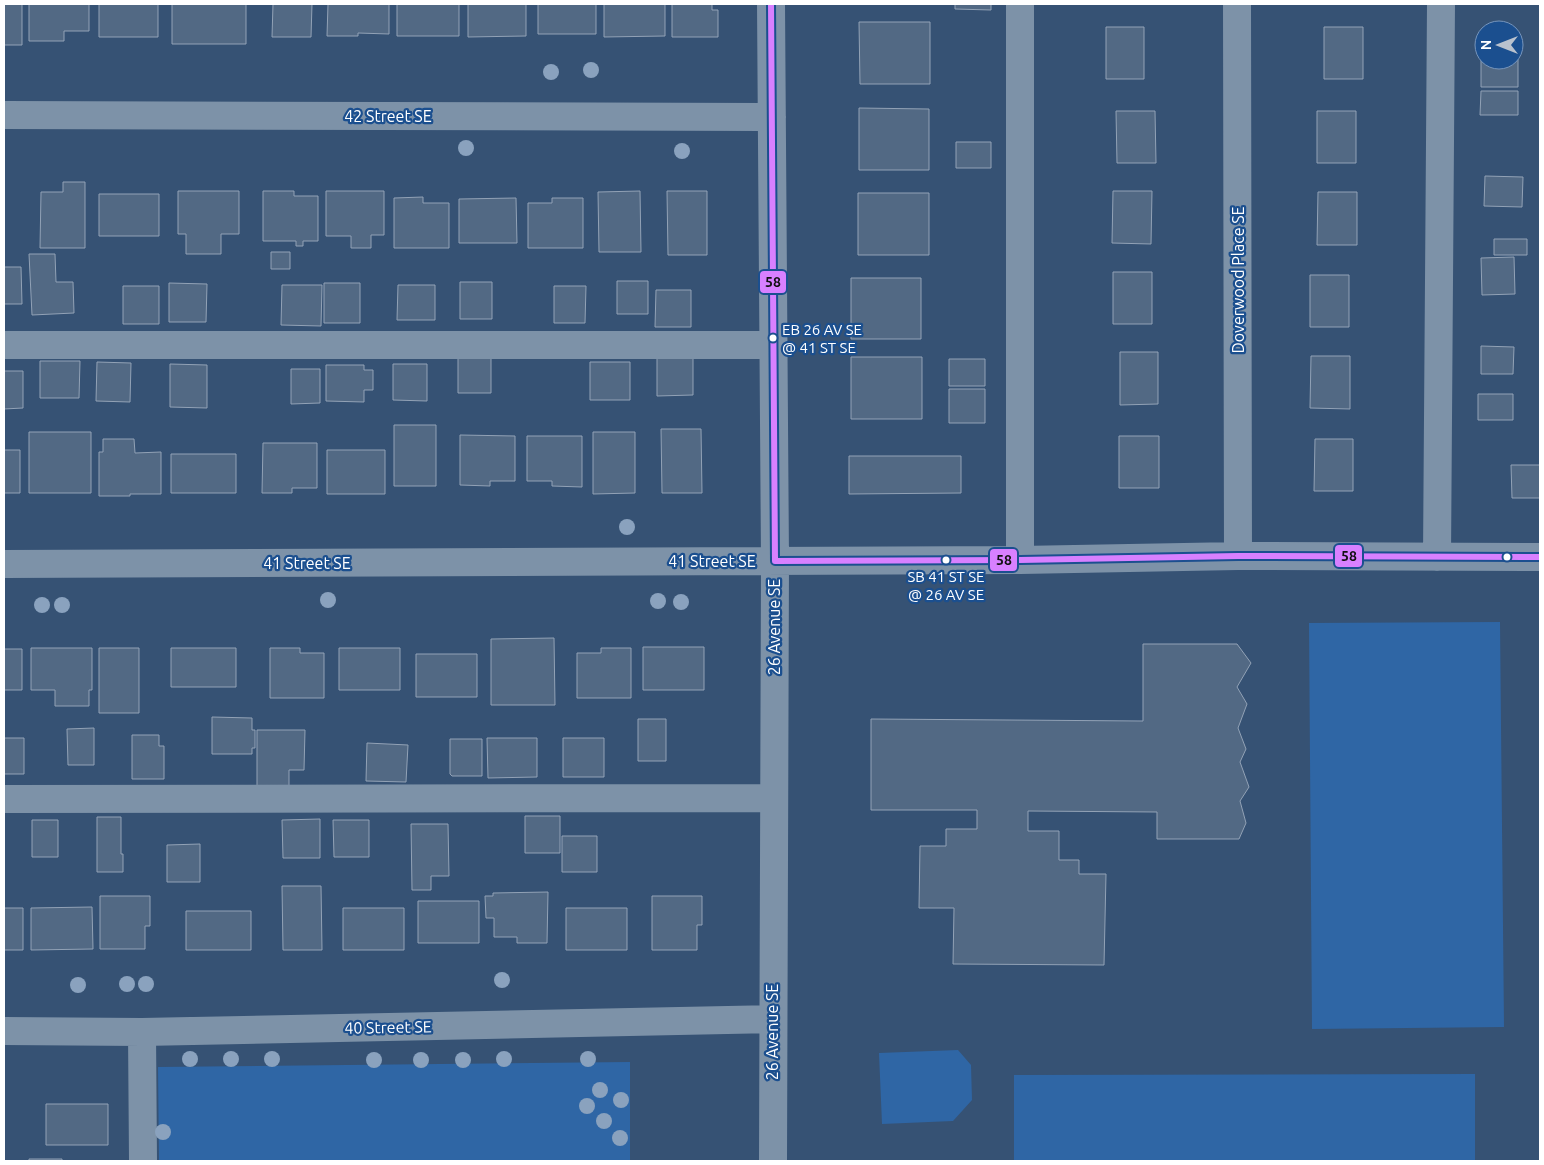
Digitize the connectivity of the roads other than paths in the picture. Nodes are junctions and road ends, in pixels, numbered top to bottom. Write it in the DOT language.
graph roads {
  1 [pos="771,4"];
  2 [pos="1020,4"];
  3 [pos="1238,4"];
  4 [pos="1441,4"];
  5 [pos="4,115"];
  6 [pos="772,117"];
  7 [pos="4,345"];
  8 [pos="773,345"];
  9 [pos="1238,556"];
  10 [pos="1540,557"];
  11 [pos="1438,558"];
  12 [pos="1020,560"];
  13 [pos="774,561"];
  14 [pos="4,564"];
  15 [pos="774,798"];
  16 [pos="4,799"];
  17 [pos="772,1020"];
  18 [pos="4,1031"];
  19 [pos="142,1032"];
  20 [pos="143,1161"];
  21 [pos="773,1161"];
  1 -- 6 [label="street, 26 Avenue SE"];
  2 -- 12 [label="street"];
  3 -- 9 [label="street, Doverwood Place SE"];
  4 -- 11 [label="street"];
  5 -- 6 [label="street, 42 Street SE"];
  6 -- 8 [label="street, 26 Avenue SE"];
  7 -- 8 [label="street"];
  8 -- 13 [label="street, 26 Avenue SE"];
  9 -- 11 [label="street, 41 Street SE"];
  9 -- 12 [label="street, 41 Street SE"];
  10 -- 11 [label="street, 41 Street SE"];
  12 -- 13 [label="street, 41 Street SE"];
  13 -- 14 [label="street, 41 Street SE"];
  13 -- 15 [label="street, 26 Avenue SE"];
  15 -- 16 [label="street"];
  15 -- 17 [label="street, 26 Avenue SE"];
  17 -- 19 [label="street, 40 Street SE"];
  17 -- 21 [label="street, 26 Avenue SE"];
  18 -- 19 [label="street, 40 Street SE"];
  19 -- 20 [label="street"];
}
